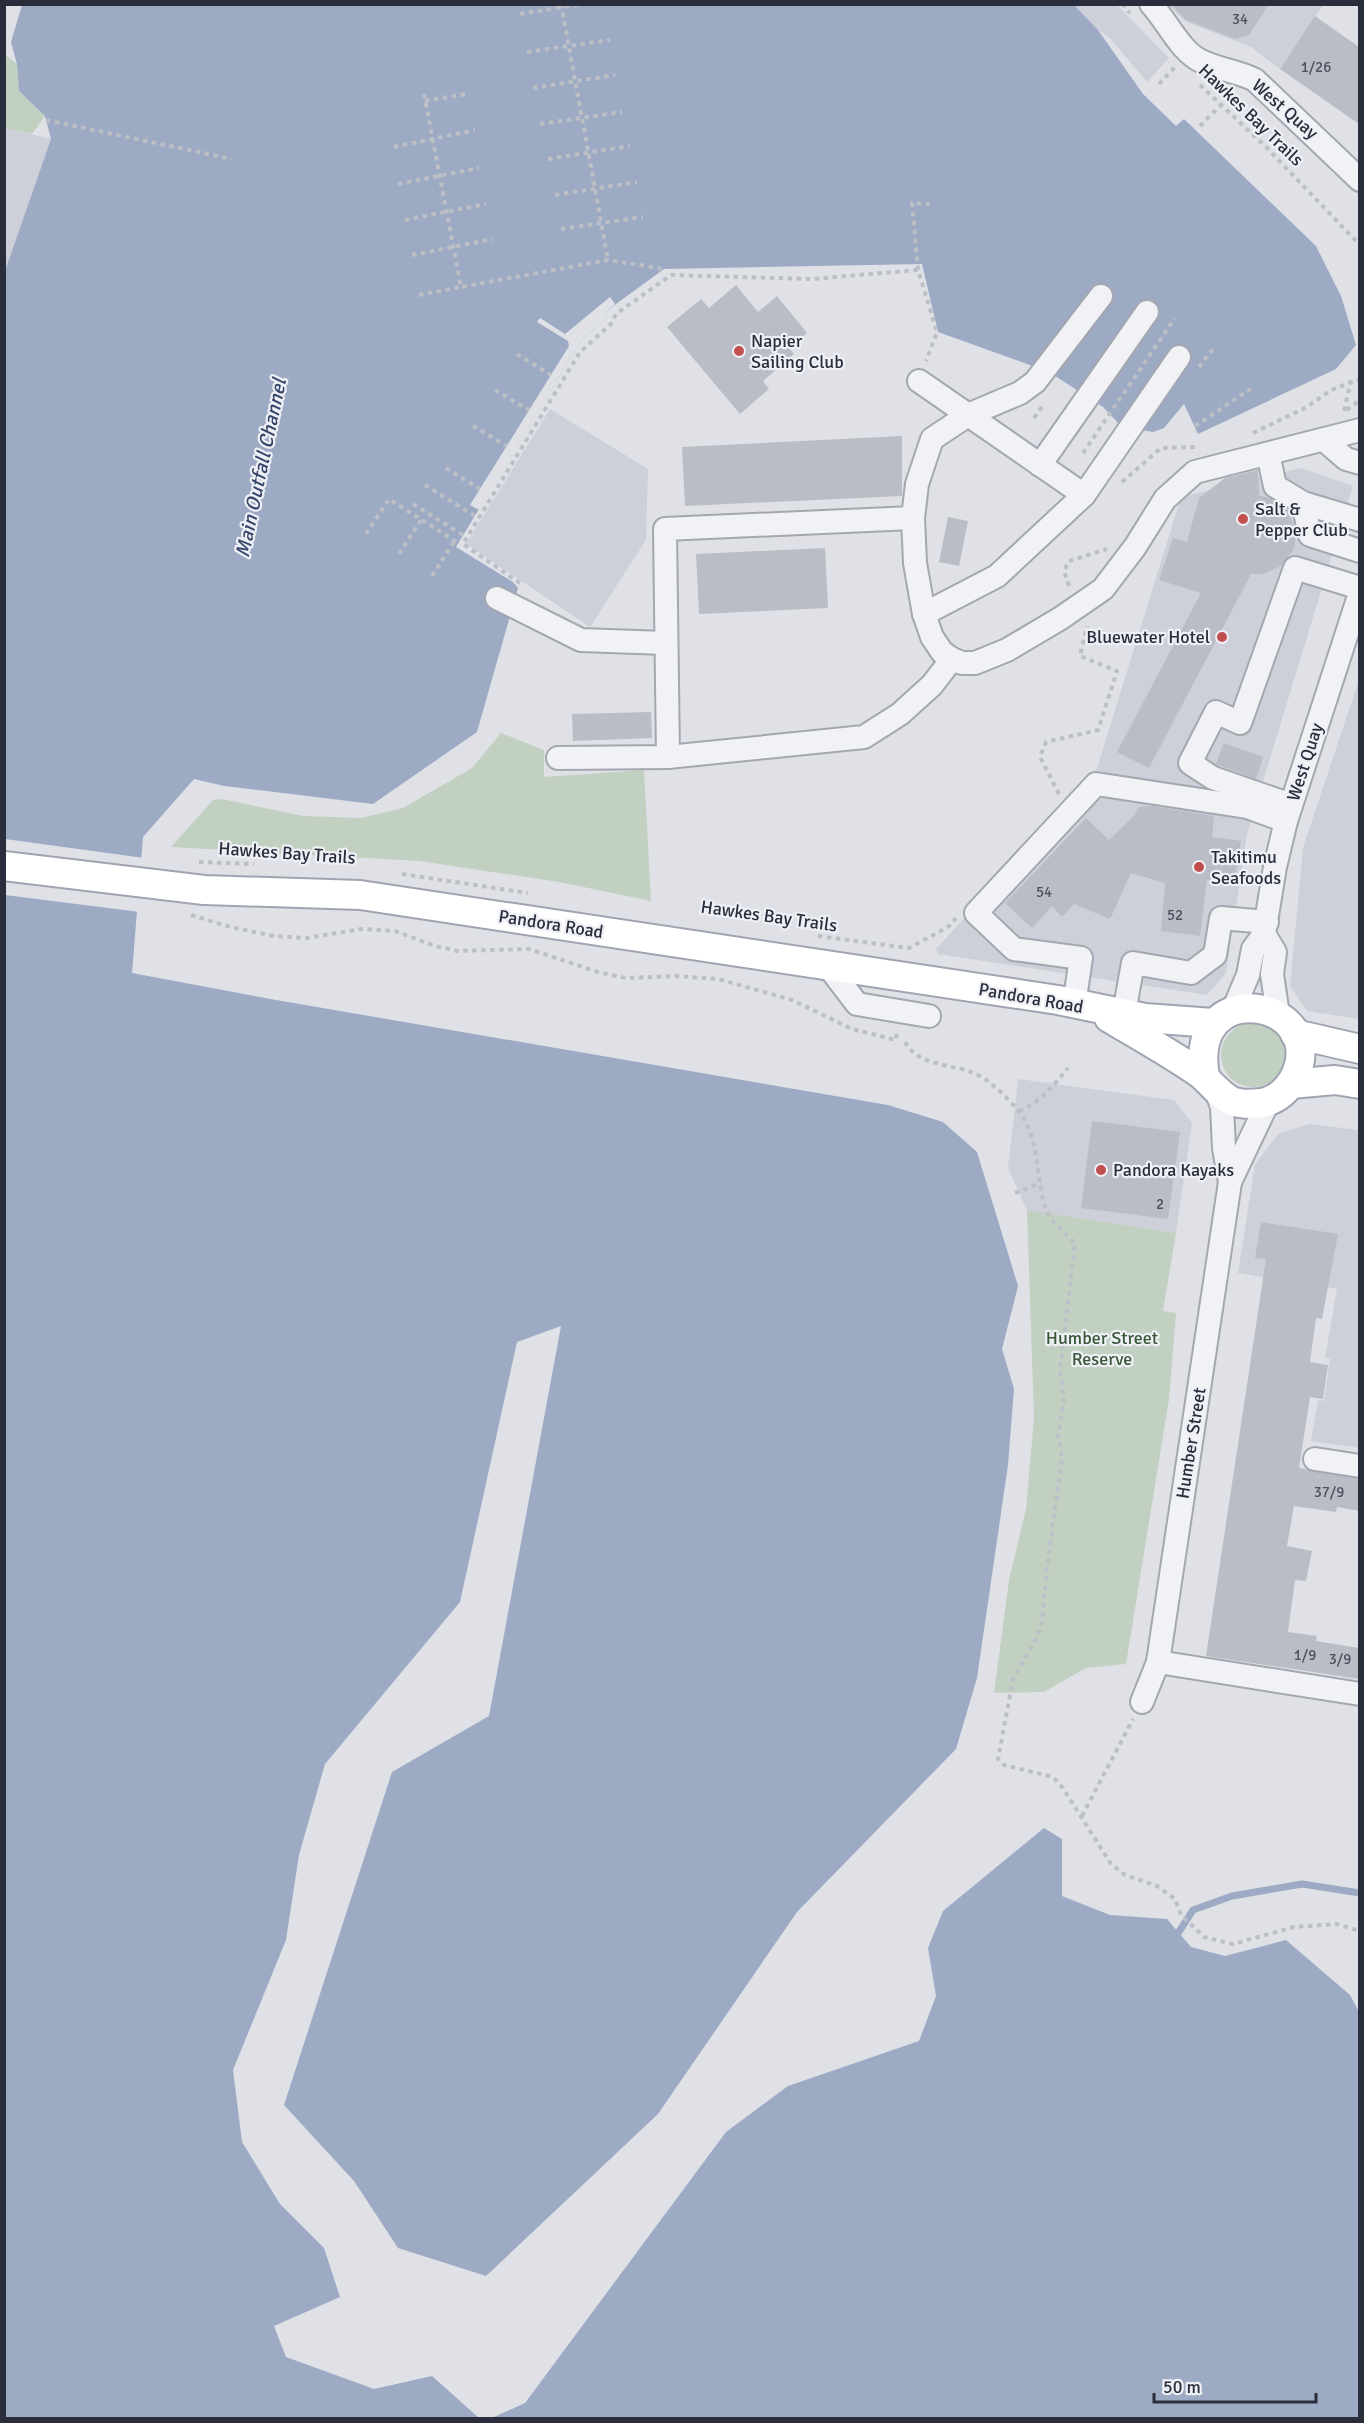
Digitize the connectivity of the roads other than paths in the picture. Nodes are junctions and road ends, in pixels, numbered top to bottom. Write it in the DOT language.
graph roads {
  1 [pos="1145,13"];
  2 [pos="1359,180"];
  3 [pos="1101,296"];
  4 [pos="1147,312"];
  5 [pos="1179,357"];
  6 [pos="919,381"];
  7 [pos="968,415"];
  8 [pos="1359,430"];
  9 [pos="1324,440"];
  10 [pos="1268,454"];
  11 [pos="1359,463"];
  12 [pos="1040,465"];
  13 [pos="1084,495"];
  14 [pos="1303,503"];
  15 [pos="914,518"];
  16 [pos="1359,520"];
  17 [pos="1359,551"];
  18 [pos="1359,588"];
  19 [pos="1359,593"];
  20 [pos="497,598"];
  21 [pos="924,614"];
  22 [pos="665,643"];
  23 [pos="952,659"];
  24 [pos="668,757"];
  25 [pos="558,758"];
  26 [pos="1288,813"];
  27 [pos="4,866"];
  28 [pos="1266,928"];
  29 [pos="828,966"];
  30 [pos="1084,1007"];
  31 [pos="1124,1013"];
  32 [pos="929,1016"];
  33 [pos="1223,1017"];
  34 [pos="1287,1024"];
  35 [pos="1359,1049"];
  36 [pos="1210,1083"];
  37 [pos="1291,1084"];
  38 [pos="1359,1084"];
  39 [pos="1268,1102"];
  40 [pos="1230,1182"];
  41 [pos="1315,1459"];
  42 [pos="1359,1466"];
  43 [pos="1158,1662"];
  44 [pos="1359,1694"];
  45 [pos="1142,1702"];
  1 -- 2 [label="street, West Quay"];
  3 -- 7 [label="street"];
  4 -- 12 [label="street"];
  5 -- 13 [label="street"];
  6 -- 7 [label="street"];
  7 -- 12 [label="street"];
  7 -- 15 [label="street"];
  8 -- 9 [label="street"];
  9 -- 10 [label="street"];
  9 -- 11 [label="street"];
  10 -- 14 [label="street"];
  10 -- 23 [label="street"];
  12 -- 13 [label="street"];
  13 -- 21 [label="street"];
  14 -- 16 [label="street"];
  14 -- 17 [label="street"];
  15 -- 21 [label="street"];
  15 -- 22 [label="street"];
  18 -- 26 [label="street"];
  19 -- 26 [label="street, West Quay"];
  20 -- 22 [label="street"];
  21 -- 23 [label="street"];
  22 -- 24 [label="street"];
  23 -- 24 [label="street"];
  24 -- 25 [label="street"];
  26 -- 28 [label="street, West Quay"];
  26 -- 30 [label="street"];
  27 -- 29 [label="main road, Pandora Road"];
  28 -- 31 [label="street"];
  28 -- 33 [label="street, West Quay"];
  28 -- 34 [label="street, West Quay"];
  29 -- 30 [label="main road, Pandora Road"];
  29 -- 32 [label="street"];
  30 -- 31 [label="main road, Pandora Road"];
  30 -- 36 [label="main road"];
  31 -- 33 [label="main road, Pandora Road"];
  33 -- 34 [label="main road"];
  33 -- 36 [label="main road"];
  34 -- 35 [label="main road"];
  34 -- 37 [label="main road"];
  36 -- 39 [label="main road"];
  36 -- 40 [label="street, Humber Street"];
  37 -- 38 [label="main road"];
  37 -- 39 [label="main road"];
  39 -- 40 [label="street, Humber Street"];
  40 -- 43 [label="street, Humber Street"];
  41 -- 42 [label="street"];
  43 -- 44 [label="street"];
  43 -- 45 [label="street, Humber Street"];
}
